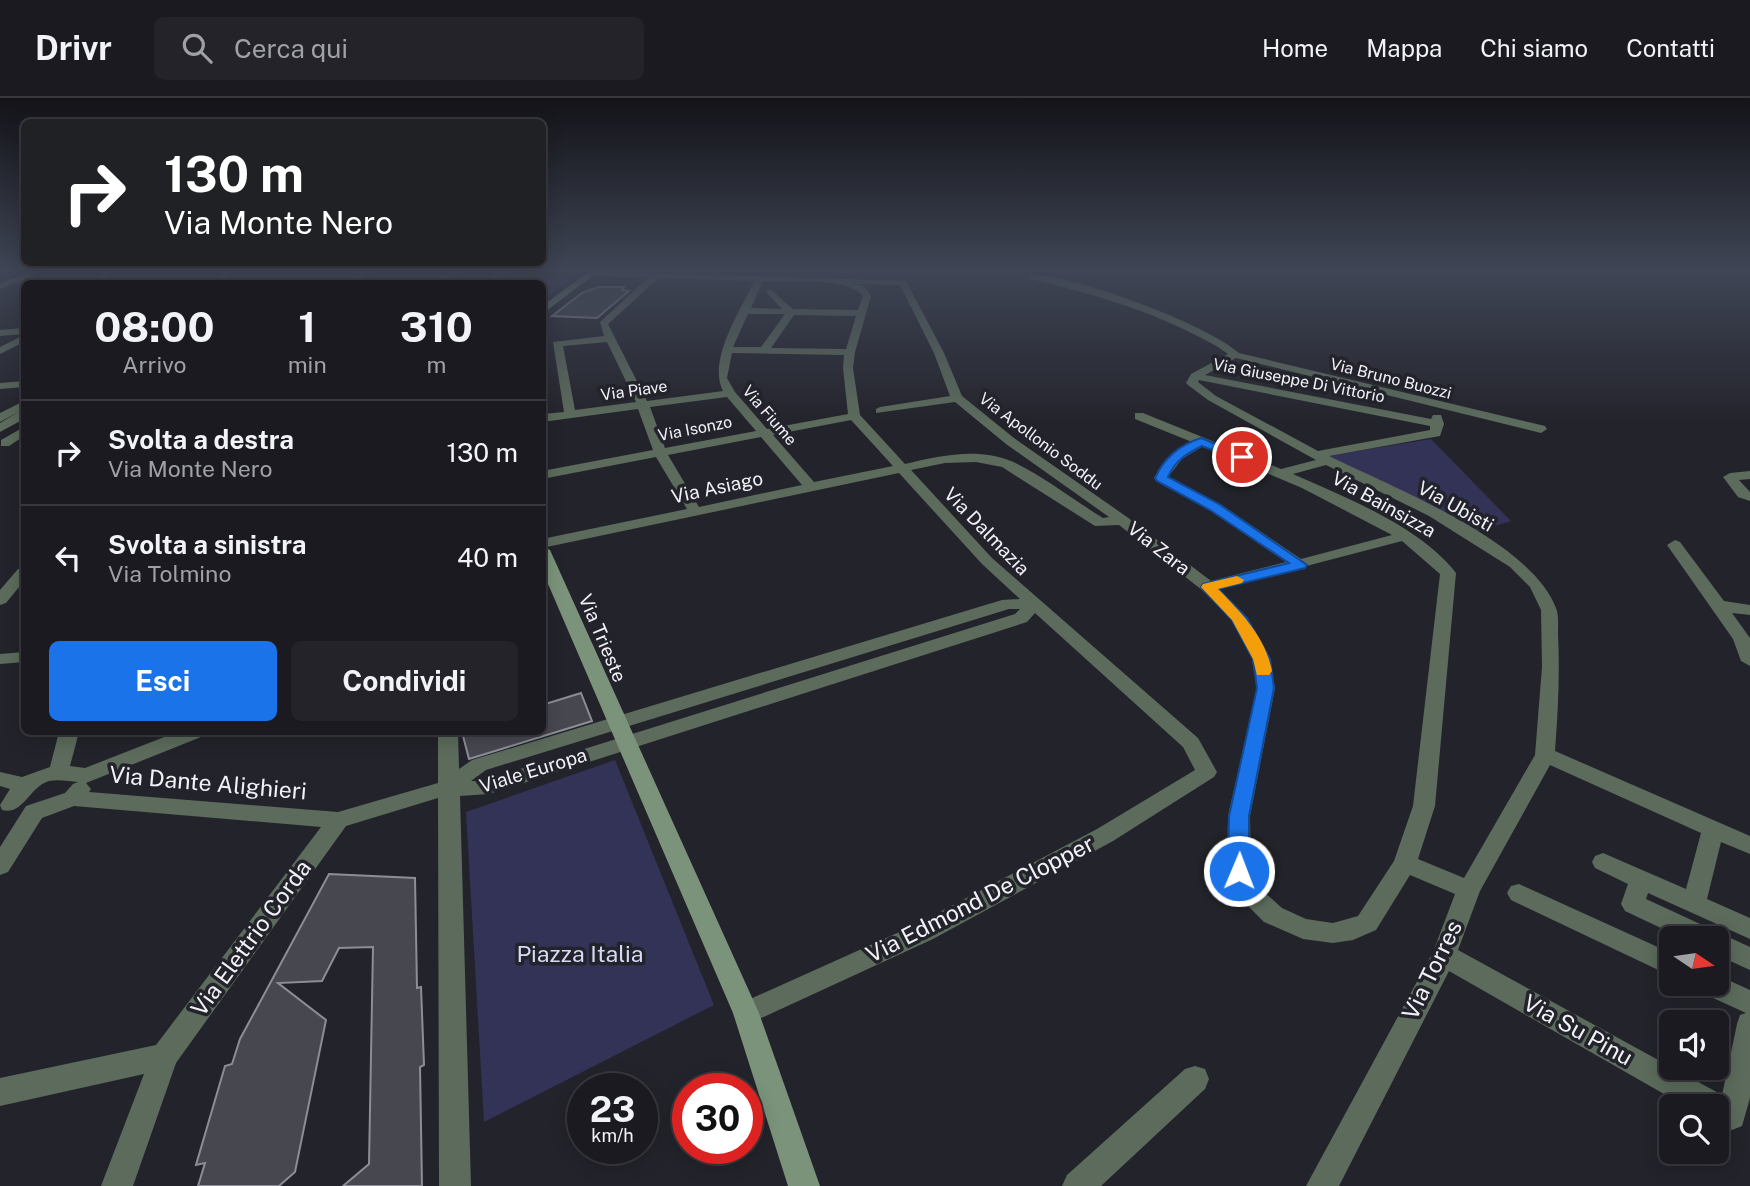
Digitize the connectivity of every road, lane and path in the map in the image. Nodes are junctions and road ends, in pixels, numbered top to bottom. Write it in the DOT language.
graph roads {
  1 [pos="604,322"];
  2 [pos="739,322"];
  3 [pos="784,322"];
  4 [pos="860,322"];
  5 [pos="923,322"];
  6 [pos="1175,322"];
  7 [pos="21,331"];
  8 [pos="0,333"];
  9 [pos="609,339"];
  10 [pos="21,340"];
  11 [pos="727,350"];
  12 [pos="764,351"];
  13 [pos="850,352"];
  14 [pos="2,353"];
  15 [pos="1234,355"];
  16 [pos="1196,382"];
  17 [pos="21,384"];
  18 [pos="0,386"];
  19 [pos="730,393"];
  20 [pos="957,398"];
  21 [pos="643,405"];
  22 [pos="21,406"];
  23 [pos="1440,406"];
  24 [pos="880,411"];
  25 [pos="570,414"];
  26 [pos="21,416"];
  27 [pos="854,416"];
  28 [pos="1139,416"];
  29 [pos="546,417"];
  30 [pos="0,418"];
  31 [pos="1438,424"];
  32 [pos="0,428"];
  33 [pos="1541,429"];
  34 [pos="21,432"];
  35 [pos="764,432"];
  36 [pos="1201,442"];
  37 [pos="5,443"];
  38 [pos="660,453"];
  39 [pos="1321,458"];
  40 [pos="901,469"];
  41 [pos="1283,473"];
  42 [pos="546,474"];
  43 [pos="1750,475"];
  44 [pos="810,486"];
  45 [pos="1750,497"];
  46 [pos="695,511"];
  47 [pos="1122,520"];
  48 [pos="1403,535"];
  49 [pos="546,543"];
  50 [pos="1675,545"];
  51 [pos="546,559"];
  52 [pos="1300,565"];
  53 [pos="21,576"];
  54 [pos="1208,587"];
  55 [pos="0,600"];
  56 [pos="1034,604"];
  57 [pos="1720,606"];
  58 [pos="1750,610"];
  59 [pos="952,630"];
  60 [pos="21,657"];
  61 [pos="0,659"];
  62 [pos="1750,661"];
  63 [pos="760,678"];
  64 [pos="776,697"];
  65 [pos="620,732"];
  66 [pos="68,735"];
  67 [pos="187,735"];
  68 [pos="448,735"];
  69 [pos="1545,755"];
  70 [pos="59,771"];
  71 [pos="1207,772"];
  72 [pos="86,776"];
  73 [pos="0,779"];
  74 [pos="23,785"];
  75 [pos="448,788"];
  76 [pos="73,798"];
  77 [pos="5,806"];
  78 [pos="34,812"];
  79 [pos="338,820"];
  80 [pos="1713,829"];
  81 [pos="1750,845"];
  82 [pos="1603,862"];
  83 [pos="1405,863"];
  84 [pos="0,866"];
  85 [pos="1641,879"];
  86 [pos="1469,890"];
  87 [pos="1519,893"];
  88 [pos="1694,903"];
  89 [pos="1680,926"];
  90 [pos="1750,929"];
  91 [pos="1729,949"];
  92 [pos="1444,955"];
  93 [pos="1659,959"];
  94 [pos="1750,959"];
  95 [pos="1729,993"];
  96 [pos="1750,1003"];
  97 [pos="747,1013"];
  98 [pos="1750,1024"];
  99 [pos="164,1056"];
  100 [pos="1195,1079"];
  101 [pos="0,1092"];
  102 [pos="1692,1094"];
  103 [pos="1729,1114"];
  104 [pos="117,1186"];
  105 [pos="455,1186"];
  106 [pos="804,1186"];
  107 [pos="1078,1186"];
  108 [pos="1322,1186"];
  1 -- 9 [label="street"];
  2 -- 11 [label="street, Via Fiume"];
  3 -- 12 [label="street"];
  4 -- 13 [label="street"];
  5 -- 20 [label="street, Via Apollonio Soddu"];
  6 -- 15 [label="street, Via Bruno Buozzi"];
  7 -- 8 [label="street"];
  9 -- 21 [label="street"];
  9 -- 25 [label="street"];
  10 -- 14 [label="street"];
  11 -- 12 [label="street"];
  11 -- 19 [label="street, Via Fiume"];
  12 -- 13 [label="street"];
  13 -- 27 [label="street"];
  15 -- 16 [label="street"];
  15 -- 23 [label="street, Via Bruno Buozzi"];
  16 -- 31 [label="street, Via Giuseppe Di Vittorio"];
  16 -- 39 [label="street, Via Ubisti"];
  17 -- 18 [label="street"];
  19 -- 21 [label="street, Via Piave"];
  19 -- 35 [label="street, Via Fiume"];
  20 -- 24 [label="street"];
  20 -- 47 [label="street, Via Apollonio Soddu"];
  21 -- 25 [label="street, Via Piave"];
  21 -- 38 [label="street"];
  22 -- 30 [label="street"];
  23 -- 31 [label="street"];
  23 -- 33 [label="street, Via Bruno Buozzi"];
  25 -- 29 [label="street, Via Piave"];
  26 -- 32 [label="street"];
  27 -- 35 [label="street, Via Isonzo"];
  27 -- 40 [label="street, Via Dalmazia"];
  28 -- 36 [label="street, Via Bainsizza"];
  31 -- 39 [label="street"];
  34 -- 37 [label="street"];
  35 -- 38 [label="street, Via Isonzo"];
  35 -- 44 [label="street, Via Fiume"];
  36 -- 41 [label="street, Via Bainsizza"];
  36 -- 52 [label="street"];
  38 -- 42 [label="street, Via Isonzo"];
  38 -- 46 [label="street"];
  39 -- 41 [label="street"];
  39 -- 69 [label="street, Via Ubisti"];
  40 -- 44 [label="street, Via Asiago"];
  40 -- 47 [label="street, Via Zara"];
  40 -- 56 [label="street, Via Dalmazia"];
  41 -- 48 [label="street, Via Bainsizza"];
  43 -- 45 [label="street"];
  44 -- 46 [label="street, Via Asiago"];
  46 -- 49 [label="street, Via Asiago"];
  47 -- 54 [label="street, Via Zara"];
  48 -- 52 [label="street"];
  48 -- 83 [label="street, Via Bainsizza"];
  50 -- 57 [label="street"];
  51 -- 65 [label="main road, Via Trieste"];
  52 -- 54 [label="street"];
  53 -- 55 [label="street"];
  54 -- 83 [label="street, Via Zara"];
  56 -- 59 [label="street, Viale Europa"];
  56 -- 71 [label="street, Via Dalmazia"];
  57 -- 58 [label="street"];
  57 -- 62 [label="street"];
  59 -- 63 [label="street, Viale Europa"];
  59 -- 64 [label="street, Viale Europa"];
  60 -- 61 [label="street"];
  63 -- 64 [label="street"];
  63 -- 65 [label="street, Viale Europa"];
  64 -- 65 [label="street, Viale Europa"];
  65 -- 75 [label="street, Viale Europa"];
  65 -- 97 [label="main road"];
  66 -- 70 [label="street"];
  67 -- 72 [label="street"];
  68 -- 75 [label="street"];
  69 -- 80 [label="street"];
  69 -- 86 [label="street, Via Torres"];
  70 -- 72 [label="street"];
  70 -- 74 [label="street"];
  71 -- 97 [label="street, Via Edmond De Clopper"];
  72 -- 76 [label="street"];
  73 -- 74 [label="street"];
  74 -- 77 [label="street"];
  75 -- 79 [label="street"];
  75 -- 105 [label="street"];
  76 -- 78 [label="street"];
  76 -- 79 [label="street, Via Dante Alighieri"];
  77 -- 78 [label="street"];
  78 -- 84 [label="street"];
  79 -- 99 [label="street, Via Elettrio Corda"];
  80 -- 81 [label="street"];
  80 -- 88 [label="street"];
  82 -- 85 [label="street"];
  83 -- 86 [label="street"];
  85 -- 88 [label="street"];
  85 -- 89 [label="street"];
  86 -- 92 [label="street, Via Torres"];
  87 -- 93 [label="street"];
  88 -- 90 [label="street"];
  91 -- 94 [label="street"];
  92 -- 102 [label="street, Via Su Pinu"];
  92 -- 108 [label="street, Via Torres"];
  95 -- 96 [label="street"];
  97 -- 106 [label="main road"];
  98 -- 103 [label="street, Via Su Pinu"];
  99 -- 101 [label="street"];
  99 -- 104 [label="street, Via Elettrio Corda"];
  100 -- 107 [label="street"];
}
